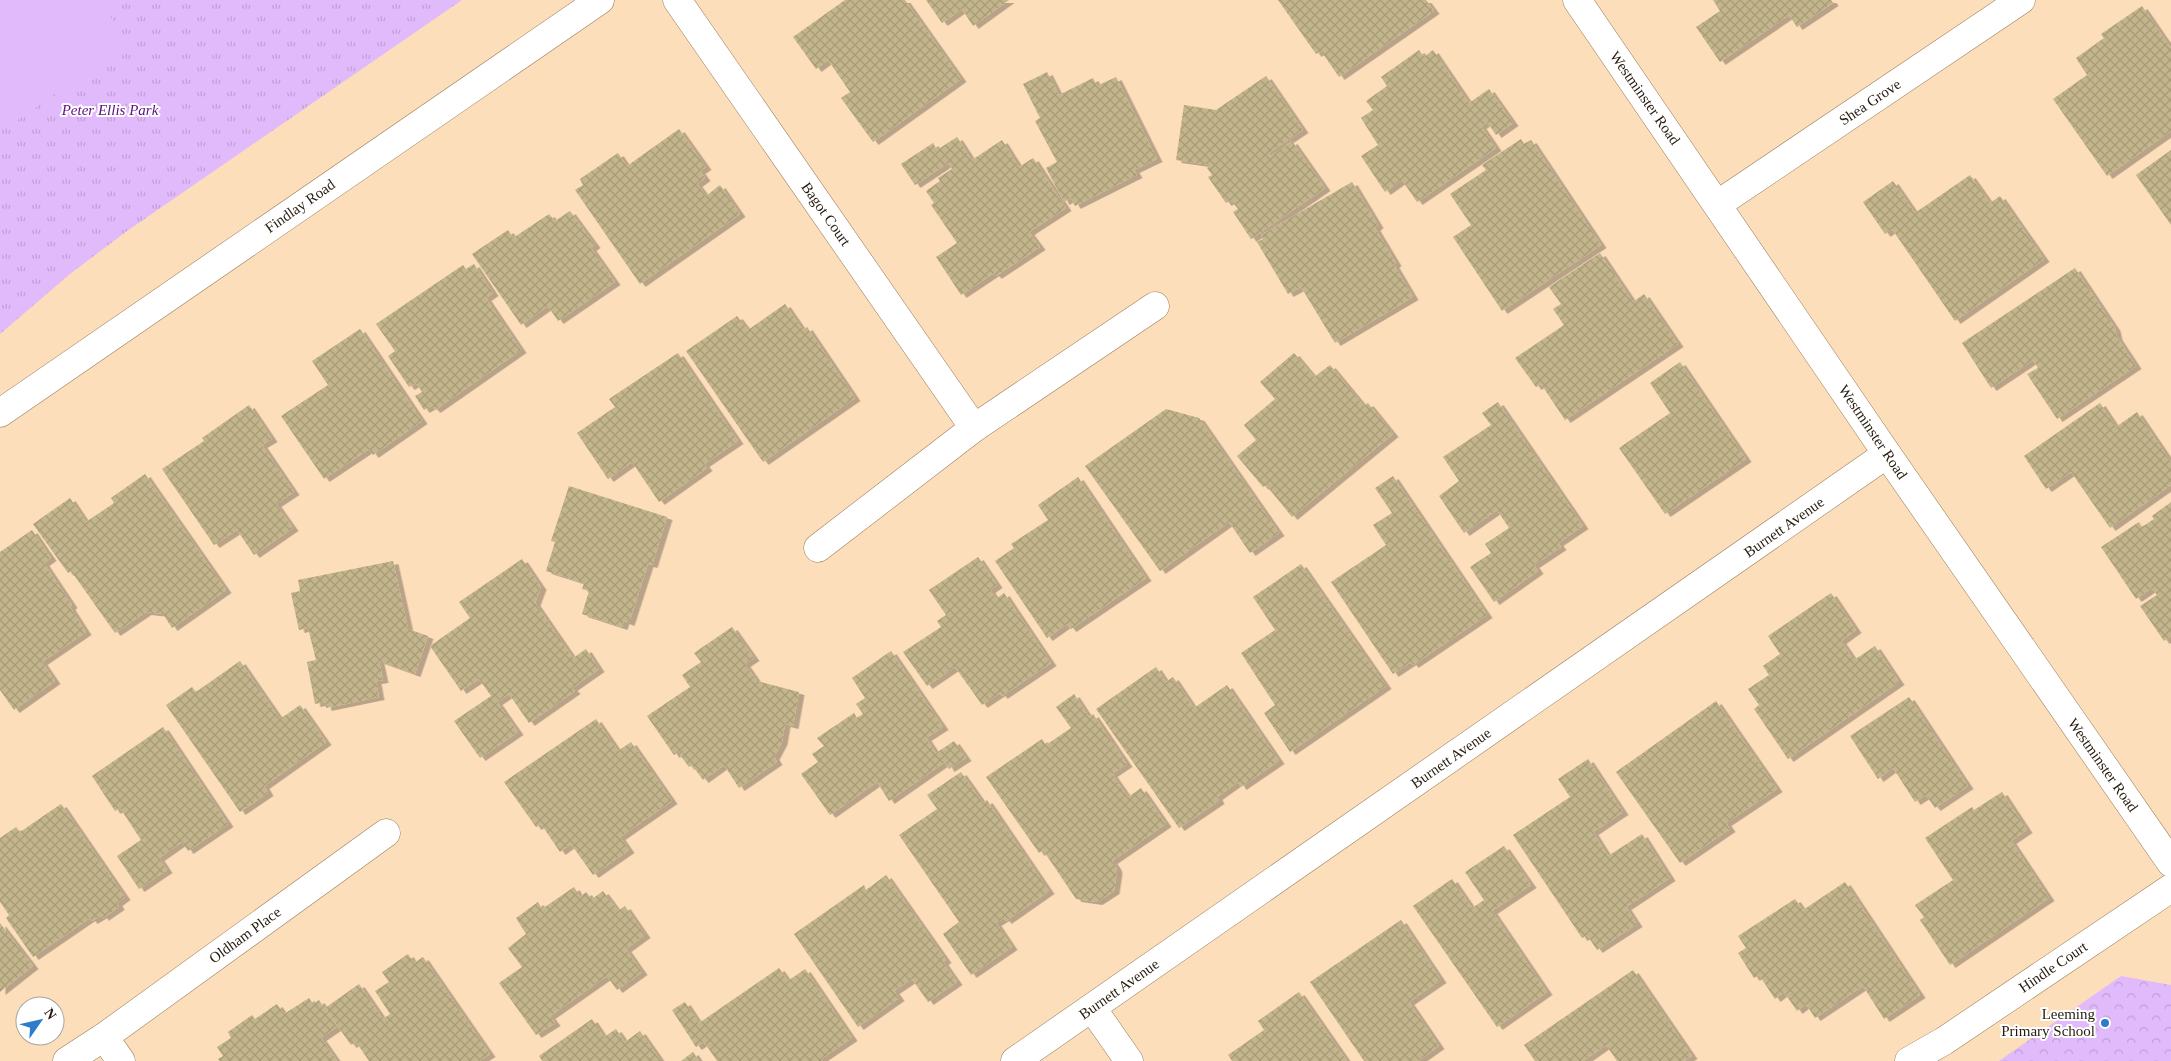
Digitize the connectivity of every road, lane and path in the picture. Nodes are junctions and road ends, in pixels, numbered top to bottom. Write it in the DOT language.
graph roads {
  1 [pos="600,0"];
  2 [pos="677,0"];
  3 [pos="1577,0"];
  4 [pos="2021,0"];
  5 [pos="1718,204"];
  6 [pos="1155,306"];
  7 [pos="0,413"];
  8 [pos="974,428"];
  9 [pos="1888,454"];
  10 [pos="818,548"];
  11 [pos="386,833"];
  12 [pos="2171,863"];
  13 [pos="2171,888"];
  14 [pos="1092,1008"];
  15 [pos="104,1037"];
  16 [pos="67,1061"];
  17 [pos="121,1061"];
  18 [pos="1015,1061"];
  19 [pos="1129,1061"];
  20 [pos="1909,1061"];
  1 -- 7 [label="street, Findlay Road"];
  2 -- 8 [label="street, Bagot Court"];
  3 -- 5 [label="street, Westminster Road"];
  4 -- 5 [label="street, Shea Grove"];
  5 -- 9 [label="street, Westminster Road"];
  6 -- 8 [label="street"];
  8 -- 10 [label="street"];
  9 -- 12 [label="street, Westminster Road"];
  9 -- 14 [label="street, Burnett Avenue"];
  11 -- 15 [label="street, Oldham Place"];
  13 -- 20 [label="street, Hindle Court"];
  14 -- 18 [label="street, Burnett Avenue"];
  14 -- 19 [label="street"];
  15 -- 16 [label="street, Oldham Place"];
  15 -- 17 [label="street"];
}
